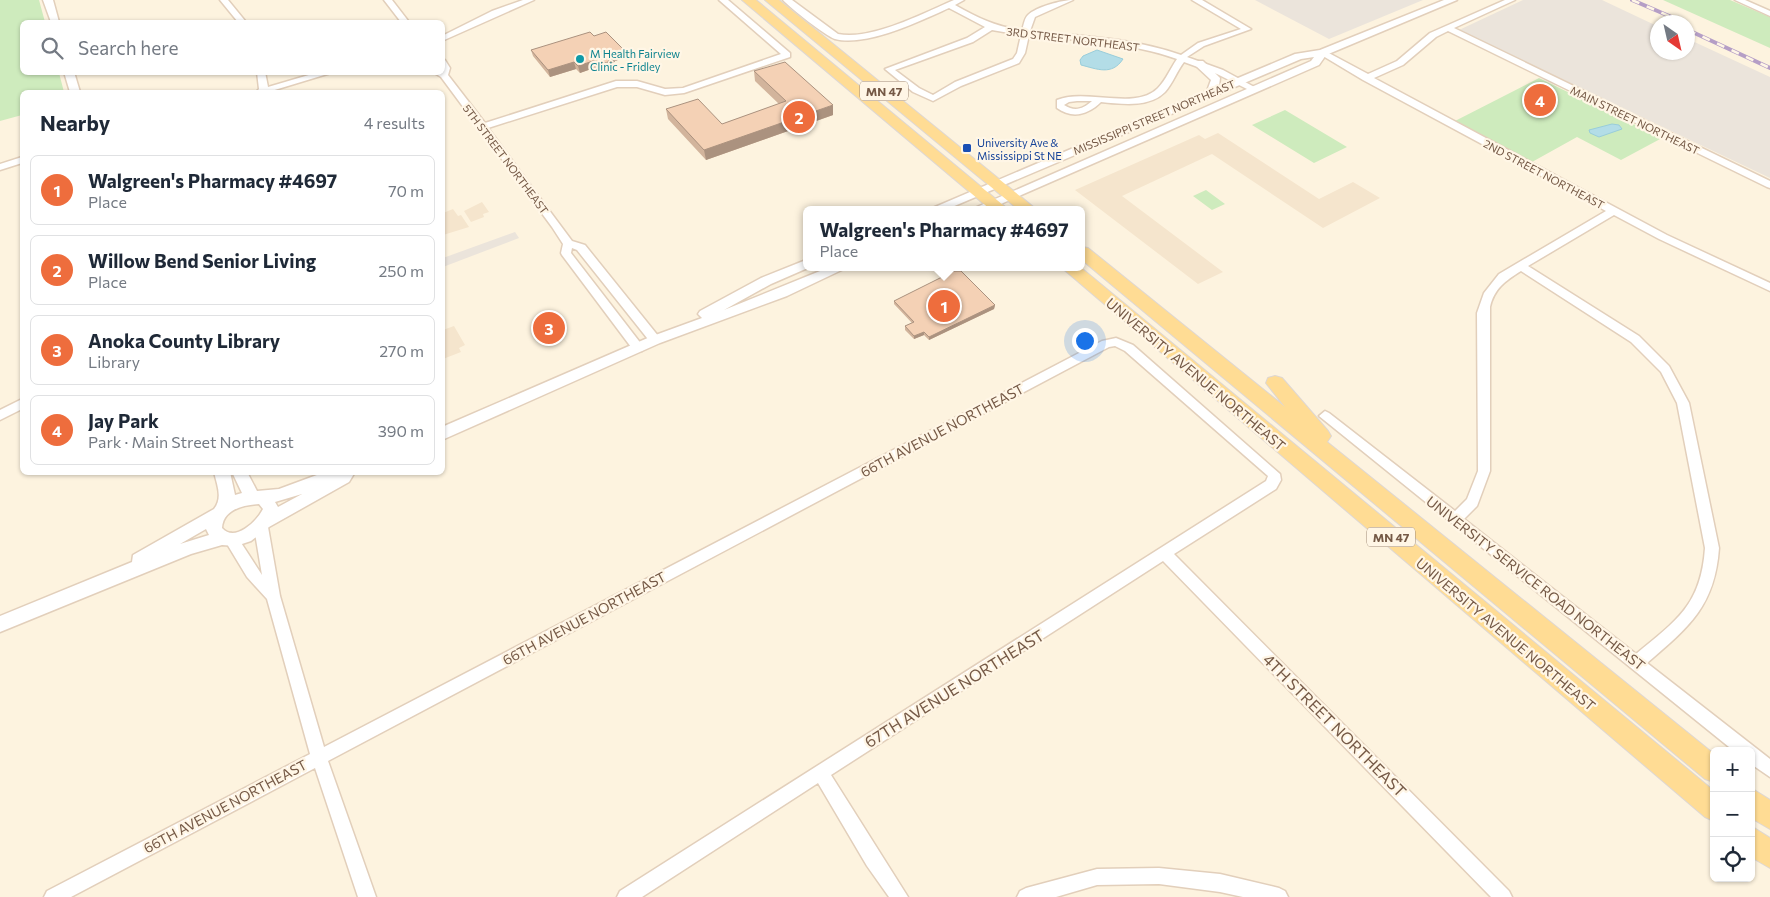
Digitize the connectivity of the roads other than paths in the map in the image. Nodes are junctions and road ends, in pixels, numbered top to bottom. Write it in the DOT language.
graph roads {
  1 [pos="48,0"];
  2 [pos="224,0"];
  3 [pos="388,0"];
  4 [pos="530,0"];
  5 [pos="723,0"];
  6 [pos="748,0"];
  7 [pos="771,0"];
  8 [pos="787,0"];
  9 [pos="960,0"];
  10 [pos="1069,0"];
  11 [pos="1196,0"];
  12 [pos="1452,0"];
  13 [pos="1511,0"];
  14 [pos="1739,0"];
  15 [pos="949,6"];
  16 [pos="1770,14"];
  17 [pos="53,20"];
  18 [pos="240,20"];
  19 [pos="403,20"];
  20 [pos="992,28"];
  21 [pos="1447,28"];
  22 [pos="1026,33"];
  23 [pos="445,38"];
  24 [pos="1322,54"];
  25 [pos="1183,58"];
  26 [pos="1199,63"];
  27 [pos="70,75"];
  28 [pos="261,75"];
  29 [pos="320,75"];
  30 [pos="442,75"];
  31 [pos="1366,78"];
  32 [pos="1238,81"];
  33 [pos="1254,89"];
  34 [pos="74,90"];
  35 [pos="262,90"];
  36 [pos="269,90"];
  37 [pos="1212,92"];
  38 [pos="1098,100"];
  39 [pos="482,127"];
  40 [pos="20,161"];
  41 [pos="0,167"];
  42 [pos="997,183"];
  43 [pos="1770,185"];
  44 [pos="978,191"];
  45 [pos="1012,195"];
  46 [pos="943,206"];
  47 [pos="996,206"];
  48 [pos="1024,206"];
  49 [pos="1613,211"];
  50 [pos="568,244"];
  51 [pos="1085,254"];
  52 [pos="803,265"];
  53 [pos="1520,266"];
  54 [pos="833,271"];
  55 [pos="1074,271"];
  56 [pos="1770,287"];
  57 [pos="655,340"];
  58 [pos="638,348"];
  59 [pos="1275,383"];
  60 [pos="20,405"];
  61 [pos="0,414"];
  62 [pos="1325,416"];
  63 [pos="445,433"];
  64 [pos="1274,474"];
  65 [pos="223,475"];
  66 [pos="241,475"];
  67 [pos="337,475"];
  68 [pos="345,475"];
  69 [pos="1358,479"];
  70 [pos="257,497"];
  71 [pos="222,511"];
  72 [pos="1456,520"];
  73 [pos="264,524"];
  74 [pos="227,539"];
  75 [pos="1165,554"];
  76 [pos="107,578"];
  77 [pos="273,596"];
  78 [pos="0,624"];
  79 [pos="1636,663"];
  80 [pos="1742,747"];
  81 [pos="319,757"];
  82 [pos="1755,757"];
  83 [pos="1710,767"];
  84 [pos="1770,769"];
  85 [pos="821,773"];
  86 [pos="1755,804"];
  87 [pos="1710,805"];
  88 [pos="1770,816"];
  89 [pos="1755,842"];
  90 [pos="1770,855"];
  91 [pos="53,897"];
  92 [pos="366,897"];
  93 [pos="626,897"];
  94 [pos="900,897"];
  95 [pos="1026,897"];
  96 [pos="1279,897"];
  97 [pos="1503,897"];
  1 -- 17 [label="street"];
  2 -- 18 [label="street"];
  3 -- 19 [label="street"];
  4 -- 23 [label="street"];
  5 -- 39 [label="street"];
  6 -- 44 [label="main road, MN 47"];
  7 -- 42 [label="main road, MN 47"];
  8 -- 15 [label="street"];
  9 -- 15 [label="street"];
  10 -- 22 [label="street"];
  11 -- 25 [label="street"];
  12 -- 24 [label="street, MISSISSIPPI STREET NORTHEAST"];
  13 -- 21 [label="street"];
  14 -- 16 [label="street"];
  15 -- 20 [label="street, 3RD STREET NORTHEAST"];
  20 -- 22 [label="street, 3RD STREET NORTHEAST"];
  20 -- 22 [label="street"];
  21 -- 31 [label="street"];
  21 -- 43 [label="street, MAIN STREET NORTHEAST"];
  22 -- 25 [label="street, 3RD STREET NORTHEAST"];
  24 -- 31 [label="street, 2ND STREET NORTHEAST"];
  24 -- 32 [label="street, MISSISSIPPI STREET NORTHEAST"];
  24 -- 33 [label="street, MISSISSIPPI STREET NORTHEAST"];
  25 -- 26 [label="street, 3RD STREET NORTHEAST"];
  25 -- 38 [label="street"];
  26 -- 32 [label="street, 3RD STREET NORTHEAST"];
  26 -- 37 [label="street"];
  27 -- 34 [label="street"];
  28 -- 35 [label="street"];
  29 -- 36 [label="street"];
  30 -- 39 [label="street, 5TH STREET NORTHEAST"];
  31 -- 49 [label="street, 2ND STREET NORTHEAST"];
  32 -- 33 [label="street, 3RD STREET NORTHEAST"];
  32 -- 37 [label="street, MISSISSIPPI STREET NORTHEAST"];
  33 -- 45 [label="street, MISSISSIPPI STREET NORTHEAST"];
  37 -- 42 [label="street, MISSISSIPPI STREET NORTHEAST"];
  39 -- 50 [label="street, 5TH STREET NORTHEAST"];
  40 -- 41 [label="street"];
  42 -- 44 [label="street, MISSISSIPPI STREET NORTHEAST"];
  42 -- 45 [label="main road, MN 47"];
  44 -- 46 [label="street, MISSISSIPPI STREET NORTHEAST"];
  44 -- 47 [label="main road, MN 47"];
  45 -- 47 [label="street, MISSISSIPPI STREET NORTHEAST"];
  45 -- 48 [label="main road, MN 47"];
  49 -- 53 [label="street"];
  49 -- 56 [label="street, 2ND STREET NORTHEAST"];
  50 -- 57 [label="street, 5TH STREET NORTHEAST"];
  50 -- 58 [label="street, 5TH STREET NORTHEAST"];
  51 -- 69 [label="main road, UNIVERSITY AVENUE NORTHEAST / MN 47"];
  52 -- 57 [label="street"];
  53 -- 72 [label="street"];
  53 -- 79 [label="street"];
  54 -- 57 [label="street"];
  55 -- 87 [label="main road, UNIVERSITY AVENUE NORTHEAST / MN 47"];
  57 -- 58 [label="street"];
  58 -- 63 [label="street"];
  59 -- 69 [label="main road"];
  60 -- 61 [label="street"];
  62 -- 72 [label="street, UNIVERSITY SERVICE ROAD NORTHEAST"];
  64 -- 75 [label="street, 67TH AVENUE NORTHEAST"];
  64 -- 81 [label="street, 66TH AVENUE NORTHEAST"];
  65 -- 71 [label="street"];
  66 -- 70 [label="street"];
  67 -- 70 [label="street"];
  68 -- 73 [label="street"];
  69 -- 83 [label="main road, UNIVERSITY AVENUE NORTHEAST / MN 47"];
  70 -- 71 [label="street"];
  70 -- 73 [label="street"];
  71 -- 74 [label="street"];
  71 -- 76 [label="street"];
  72 -- 79 [label="street, UNIVERSITY SERVICE ROAD NORTHEAST"];
  73 -- 74 [label="street"];
  73 -- 77 [label="street"];
  74 -- 76 [label="street"];
  74 -- 77 [label="street"];
  75 -- 85 [label="street, 67TH AVENUE NORTHEAST"];
  75 -- 97 [label="street, 4TH STREET NORTHEAST"];
  76 -- 78 [label="street"];
  77 -- 81 [label="street"];
  79 -- 80 [label="street, UNIVERSITY SERVICE ROAD NORTHEAST"];
  81 -- 91 [label="street, 66TH AVENUE NORTHEAST"];
  81 -- 92 [label="street"];
  82 -- 84 [label="street"];
  85 -- 93 [label="street, 67TH AVENUE NORTHEAST"];
  85 -- 94 [label="street"];
  86 -- 88 [label="main road"];
  89 -- 90 [label="main road"];
  95 -- 96 [label="street"];
}
